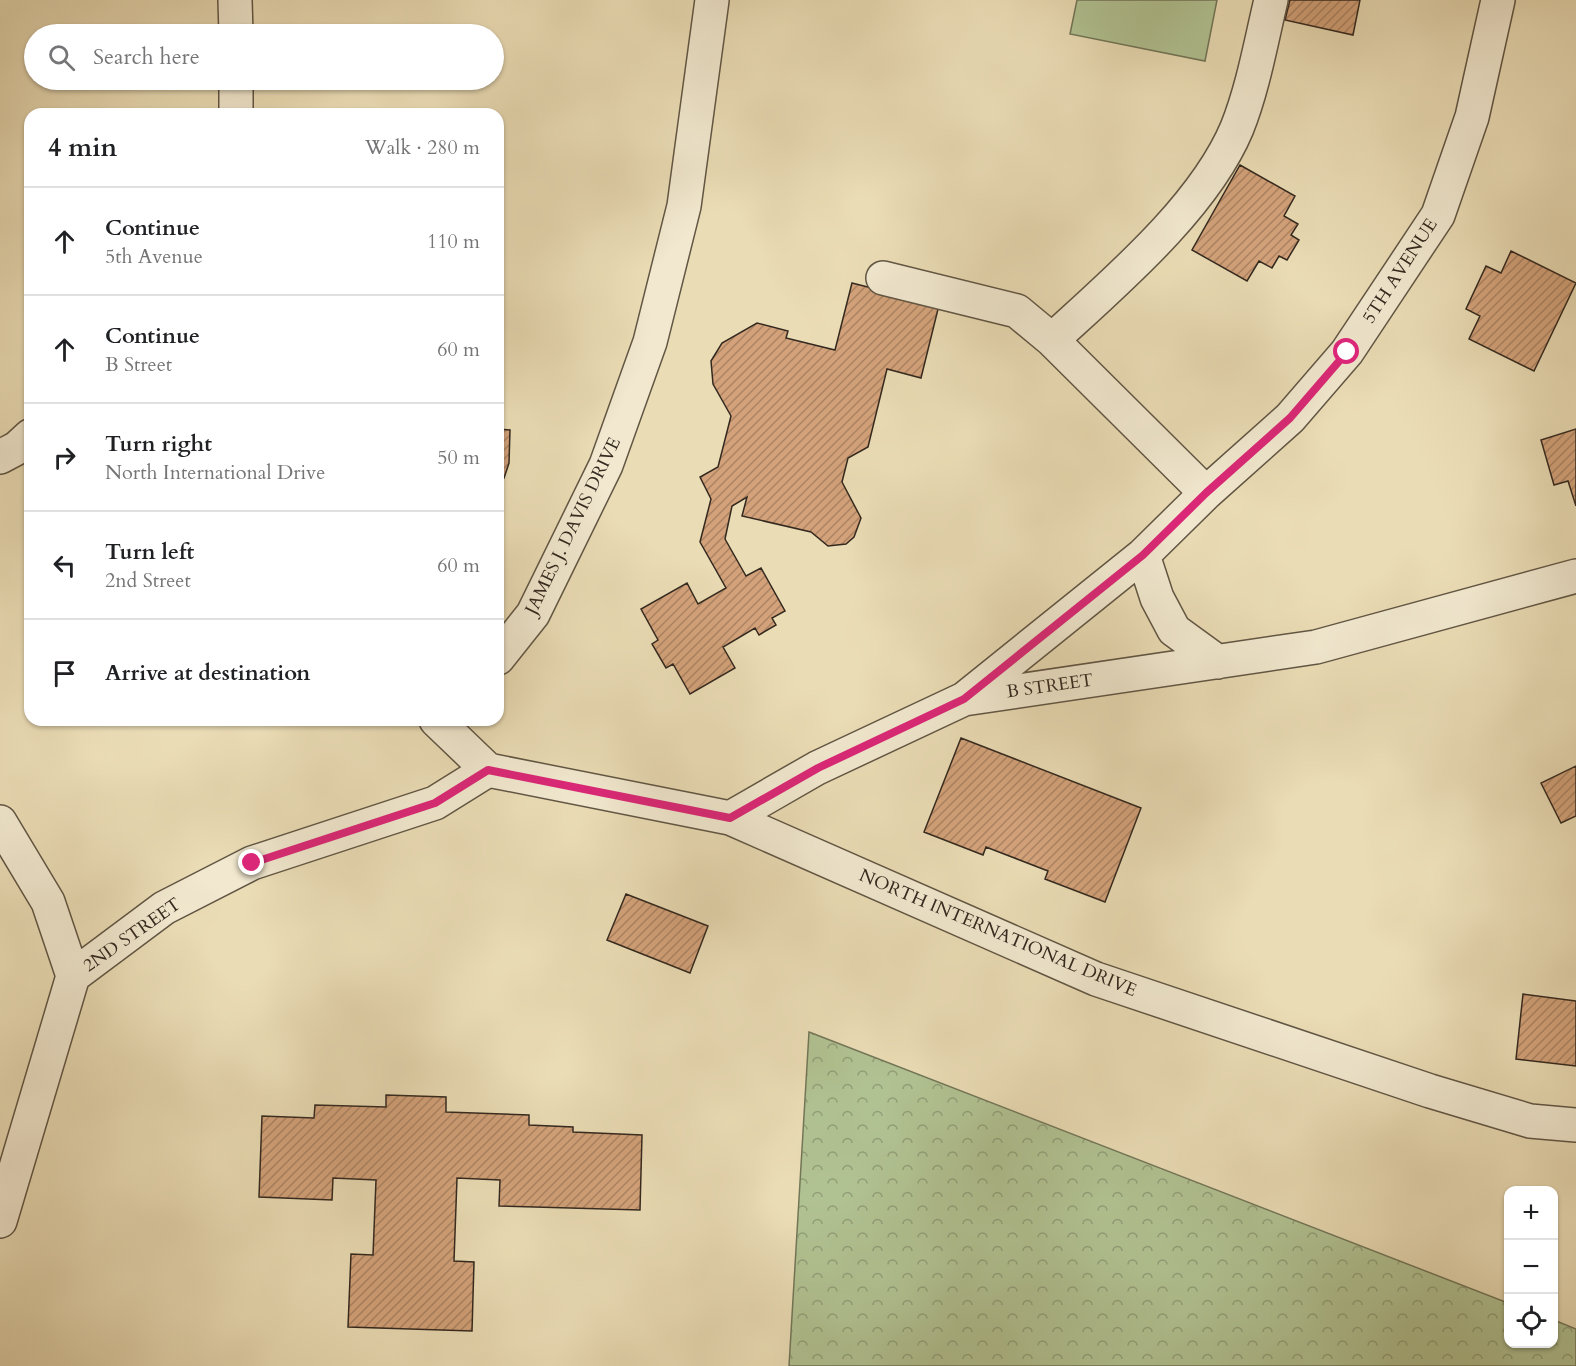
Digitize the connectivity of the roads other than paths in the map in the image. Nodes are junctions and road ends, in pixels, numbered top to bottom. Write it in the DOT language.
graph roads {
  1 [pos="236,0"];
  2 [pos="712,0"];
  3 [pos="1271,0"];
  4 [pos="1497,0"];
  5 [pos="236,24"];
  6 [pos="236,90"];
  7 [pos="236,108"];
  8 [pos="883,278"];
  9 [pos="1053,340"];
  10 [pos="24,442"];
  11 [pos="0,457"];
  12 [pos="1206,493"];
  13 [pos="1143,555"];
  14 [pos="1576,576"];
  15 [pos="504,650"];
  16 [pos="1218,662"];
  17 [pos="964,699"];
  18 [pos="447,726"];
  19 [pos="488,770"];
  20 [pos="730,818"];
  21 [pos="0,822"];
  22 [pos="73,976"];
  23 [pos="1576,1125"];
  24 [pos="0,1221"];
  1 -- 5 [label="street"];
  2 -- 15 [label="street, JAMES J. DAVIS DRIVE"];
  3 -- 9 [label="street"];
  4 -- 12 [label="street, 5TH AVENUE"];
  6 -- 7 [label="street"];
  8 -- 9 [label="street"];
  9 -- 12 [label="street"];
  10 -- 11 [label="street"];
  12 -- 13 [label="street, 5TH AVENUE"];
  13 -- 16 [label="street"];
  13 -- 17 [label="street, 5TH AVENUE"];
  14 -- 16 [label="street, B STREET"];
  16 -- 17 [label="street, B STREET"];
  17 -- 20 [label="street, B STREET"];
  18 -- 19 [label="street"];
  19 -- 20 [label="street, NORTH INTERNATIONAL DRIVE"];
  19 -- 22 [label="street, 2ND STREET"];
  20 -- 23 [label="street, NORTH INTERNATIONAL DRIVE"];
  21 -- 22 [label="street"];
  22 -- 24 [label="street"];
}
